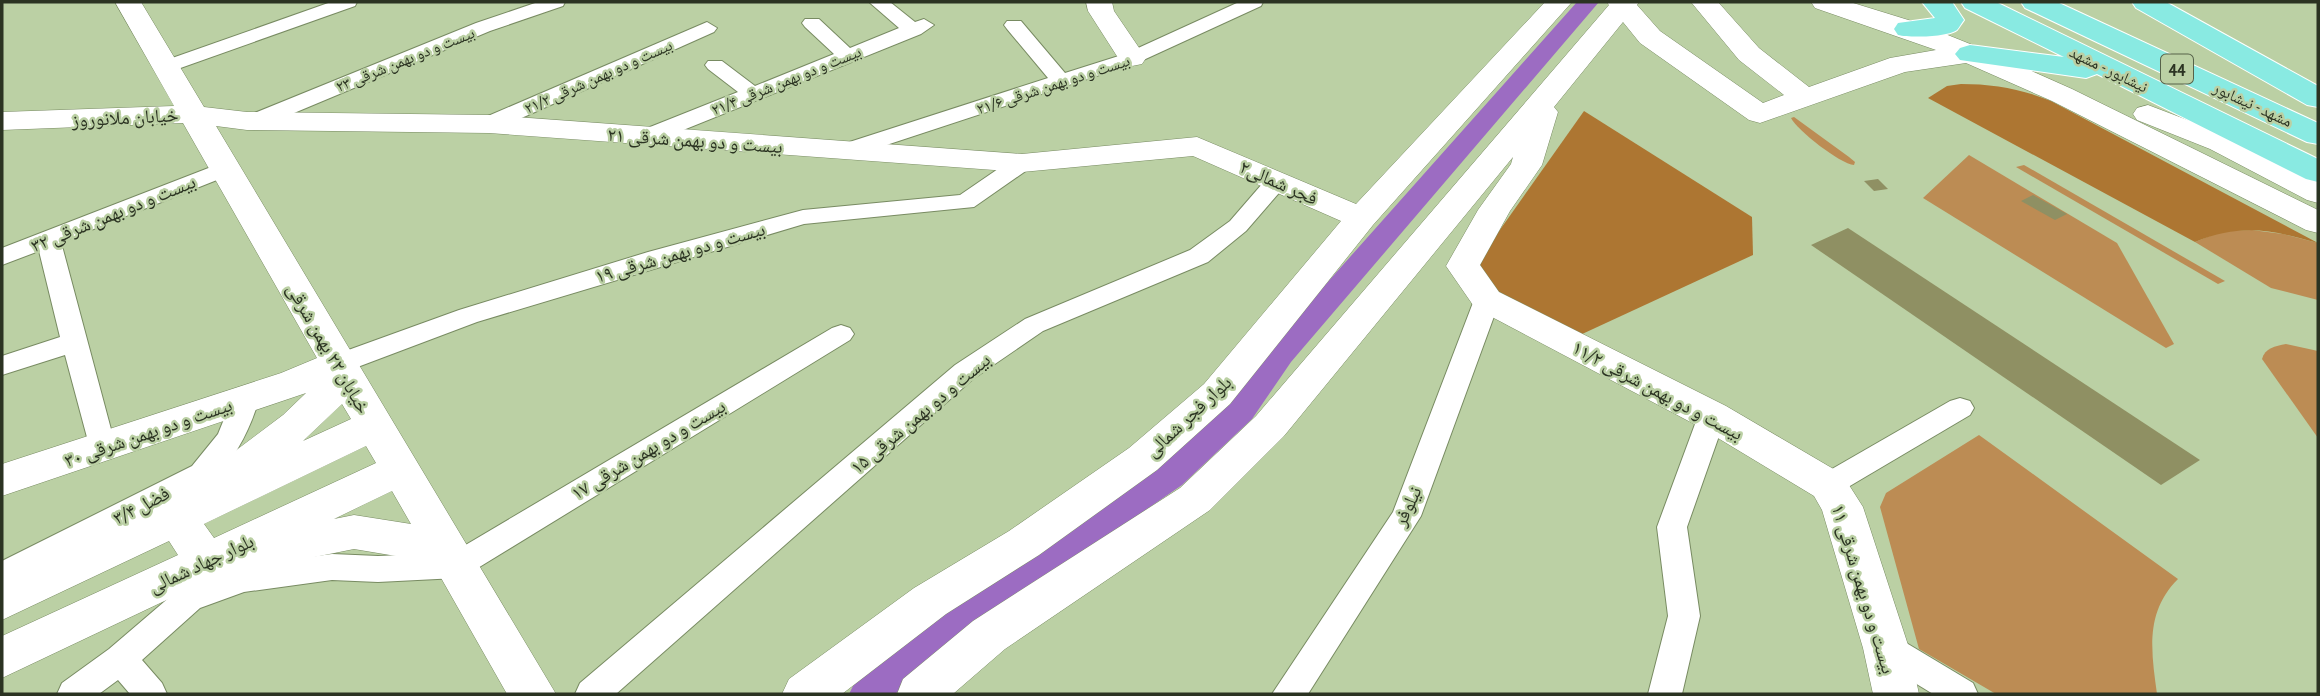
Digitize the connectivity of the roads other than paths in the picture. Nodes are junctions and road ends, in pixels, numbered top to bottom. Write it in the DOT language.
graph roads {
  1 [pos="128,2"];
  2 [pos="348,2"];
  3 [pos="556,2"];
  4 [pos="878,2"];
  5 [pos="1099,2"];
  6 [pos="1254,2"];
  7 [pos="1559,2"];
  8 [pos="1704,2"];
  9 [pos="1824,2"];
  10 [pos="1936,2"];
  11 [pos="1975,2"];
  12 [pos="2035,2"];
  13 [pos="2146,2"];
  14 [pos="1623,3"];
  15 [pos="812,23"];
  16 [pos="1014,25"];
  17 [pos="707,28"];
  18 [pos="1908,29"];
  19 [pos="1650,37"];
  20 [pos="1584,50"];
  21 [pos="1970,54"];
  22 [pos="848,56"];
  23 [pos="1132,58"];
  24 [pos="715,65"];
  25 [pos="168,73"];
  26 [pos="2115,73"];
  27 [pos="1061,81"];
  28 [pos="753,94"];
  29 [pos="1549,95"];
  30 [pos="2062,95"];
  31 [pos="1803,96"];
  32 [pos="2318,98"];
  33 [pos="2,121"];
  34 [pos="58,121"];
  35 [pos="255,121"];
  36 [pos="489,124"];
  37 [pos="2318,135"];
  38 [pos="648,136"];
  39 [pos="208,141"];
  40 [pos="1197,146"];
  41 [pos="845,152"];
  42 [pos="1022,163"];
  43 [pos="2318,172"];
  44 [pos="1277,181"];
  45 [pos="2318,193"];
  46 [pos="1361,218"];
  47 [pos="2318,223"];
  48 [pos="48,238"];
  49 [pos="2,257"];
  50 [pos="1487,300"];
  51 [pos="841,334"];
  52 [pos="74,342"];
  53 [pos="2,366"];
  54 [pos="342,370"];
  55 [pos="245,399"];
  56 [pos="1960,408"];
  57 [pos="1712,416"];
  58 [pos="374,425"];
  59 [pos="102,448"];
  60 [pos="400,469"];
  61 [pos="5,483"];
  62 [pos="1828,485"];
  63 [pos="176,518"];
  64 [pos="451,556"];
  65 [pos="206,561"];
  66 [pos="2,575"];
  67 [pos="2,601"];
  68 [pos="1886,648"];
  69 [pos="2,658"];
  70 [pos="121,659"];
  71 [pos="74,694"];
  72 [pos="150,694"];
  73 [pos="532,694"];
  74 [pos="592,694"];
  75 [pos="806,694"];
  76 [pos="920,694"];
  77 [pos="1289,694"];
  78 [pos="1665,694"];
  79 [pos="1896,694"];
  80 [pos="1961,694"];
  1 -- 25 [label="main road, خیابان ۲۲ بهمن شرقی"];
  2 -- 25 [label="street"];
  3 -- 35 [label="street, بیست و دو بهمن شرقی ۲۳"];
  4 -- 22 [label="street, بیست و دو بهمن شرقی ۲۱/۴"];
  5 -- 23 [label="main road"];
  6 -- 23 [label="street, بیست و دو بهمن شرقی ۲۱/۶"];
  7 -- 46 [label="main road, بلوار فجر شمالی"];
  8 -- 31 [label="main road"];
  9 -- 18 [label="main road"];
  10 -- 18 [label="highway"];
  11 -- 26 [label="highway, نیشابور - مشهد / 44"];
  12 -- 37 [label="highway, مشهد - نیشابور / 44"];
  13 -- 32 [label="highway"];
  14 -- 19 [label="main road"];
  14 -- 20 [label="main road"];
  15 -- 22 [label="street"];
  16 -- 27 [label="street"];
  17 -- 36 [label="street, بیست و دو بهمن شرقی ۲۱/۲"];
  18 -- 21 [label="main road"];
  19 -- 20 [label="main road"];
  19 -- 31 [label="main road"];
  20 -- 29 [label="main road"];
  21 -- 26 [label="highway"];
  21 -- 30 [label="main road"];
  21 -- 31 [label="main road"];
  22 -- 28 [label="street, بیست و دو بهمن شرقی ۲۱/۴"];
  23 -- 27 [label="street, بیست و دو بهمن شرقی ۲۱/۶"];
  24 -- 28 [label="street"];
  25 -- 34 [label="main road, خیابان ملانوروز"];
  25 -- 39 [label="main road, خیابان ۲۲ بهمن شرقی"];
  26 -- 43 [label="highway, نیشابور - مشهد / 44"];
  27 -- 41 [label="street, بیست و دو بهمن شرقی ۲۱/۶"];
  28 -- 38 [label="street, بیست و دو بهمن شرقی ۲۱/۴"];
  29 -- 50 [label="main road"];
  29 -- 76 [label="main road"];
  30 -- 45 [label="main road"];
  30 -- 47 [label="main road"];
  33 -- 34 [label="main road, خیابان ملانوروز"];
  34 -- 39 [label="main road, بیست و دو بهمن شرقی ۲۱"];
  35 -- 36 [label="main road, بیست و دو بهمن شرقی ۲۱"];
  35 -- 39 [label="main road, بیست و دو بهمن شرقی ۲۱"];
  36 -- 38 [label="main road, بیست و دو بهمن شرقی ۲۱"];
  38 -- 41 [label="main road, بیست و دو بهمن شرقی ۲۱"];
  39 -- 48 [label="street, بیست و دو بهمن شرقی ۳۲"];
  39 -- 54 [label="main road, خیابان ۲۲ بهمن شرقی"];
  40 -- 42 [label="main road, بیست و دو بهمن شرقی ۲۱"];
  40 -- 44 [label="main road, فجر شمالی۲"];
  41 -- 42 [label="main road, بیست و دو بهمن شرقی ۲۱"];
  42 -- 54 [label="street, بیست و دو بهمن شرقی ۱۹"];
  44 -- 46 [label="main road, فجر شمالی۲"];
  44 -- 74 [label="street, بیست و دو بهمن شرقی ۱۵"];
  46 -- 75 [label="main road, بلوار فجر شمالی"];
  48 -- 49 [label="street, بیست و دو بهمن شرقی ۳۲"];
  48 -- 52 [label="street"];
  50 -- 57 [label="main road, بیست و دو بهمن شرقی ۱۱/۲"];
  50 -- 77 [label="street, نیلوفر"];
  51 -- 64 [label="street, بیست و دو بهمن شرقی ۱۷"];
  52 -- 53 [label="street"];
  52 -- 59 [label="street"];
  54 -- 55 [label="main road, بیست و دو بهمن شرقی ۳۰"];
  54 -- 58 [label="main road, خیابان ۲۲ بهمن شرقی"];
  54 -- 63 [label="main road"];
  55 -- 59 [label="main road, بیست و دو بهمن شرقی ۳۰"];
  55 -- 66 [label="street, فضل ۳/۴"];
  56 -- 62 [label="street"];
  57 -- 62 [label="main road, بیست و دو بهمن شرقی ۱۱/۲"];
  57 -- 78 [label="street"];
  58 -- 60 [label="main road, خیابان ۲۲ بهمن شرقی"];
  58 -- 63 [label="main road"];
  59 -- 61 [label="main road, بیست و دو بهمن شرقی ۳۰"];
  60 -- 64 [label="main road, خیابان ۲۲ بهمن شرقی"];
  60 -- 65 [label="main road, بلوار جهاد شمالی"];
  62 -- 68 [label="main road, بیست و دو بهمن شرقی ۱۱"];
  63 -- 65 [label="main road"];
  63 -- 67 [label="main road"];
  64 -- 65 [label="main road"];
  64 -- 70 [label="street"];
  64 -- 73 [label="main road, خیابان ۲۲ بهمن شرقی"];
  65 -- 69 [label="main road, بلوار جهاد شمالی"];
  68 -- 79 [label="main road, بیست و دو بهمن شرقی ۱۱"];
  68 -- 80 [label="street"];
  70 -- 71 [label="street"];
  70 -- 72 [label="street"];
}
